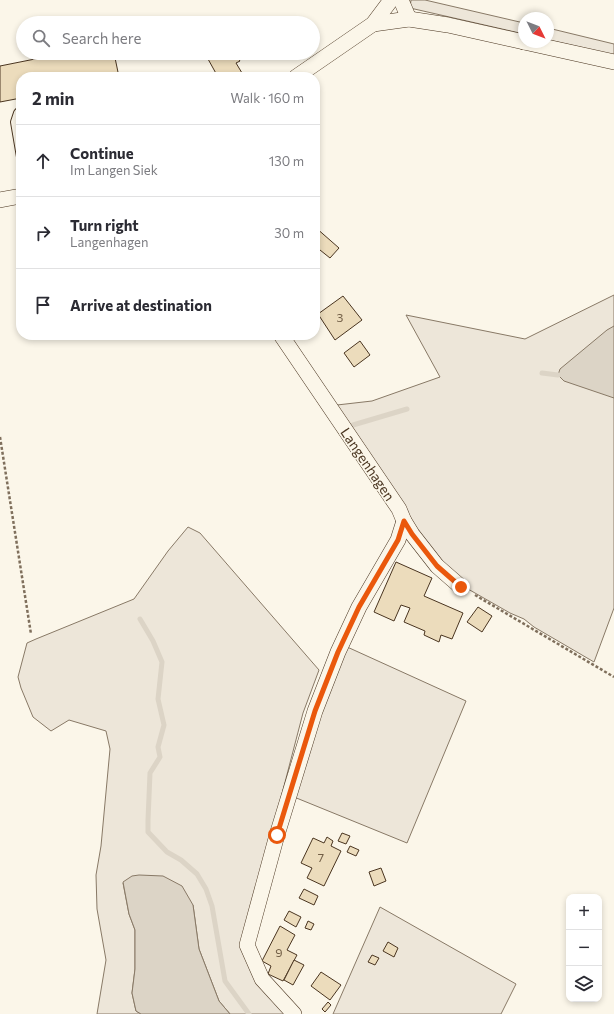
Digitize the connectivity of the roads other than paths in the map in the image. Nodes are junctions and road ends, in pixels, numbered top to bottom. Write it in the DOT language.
graph roads {
  1 [pos="391,0"];
  2 [pos="401,0"];
  3 [pos="409,19"];
  4 [pos="373,24"];
  5 [pos="518,41"];
  6 [pos="551,48"];
  7 [pos="614,62"];
  8 [pos="303,72"];
  9 [pos="16,197"];
  10 [pos="0,200"];
  11 [pos="284,340"];
  12 [pos="404,521"];
  13 [pos="461,587"];
  14 [pos="294,1014"];
  1 -- 4 [label="street"];
  2 -- 3 [label="street"];
  3 -- 4 [label="street"];
  3 -- 5 [label="street"];
  4 -- 8 [label="street"];
  6 -- 7 [label="street"];
  9 -- 10 [label="street"];
  11 -- 12 [label="street, Langenhagen"];
  12 -- 13 [label="street, Langenhagen"];
  12 -- 14 [label="street"];
}
